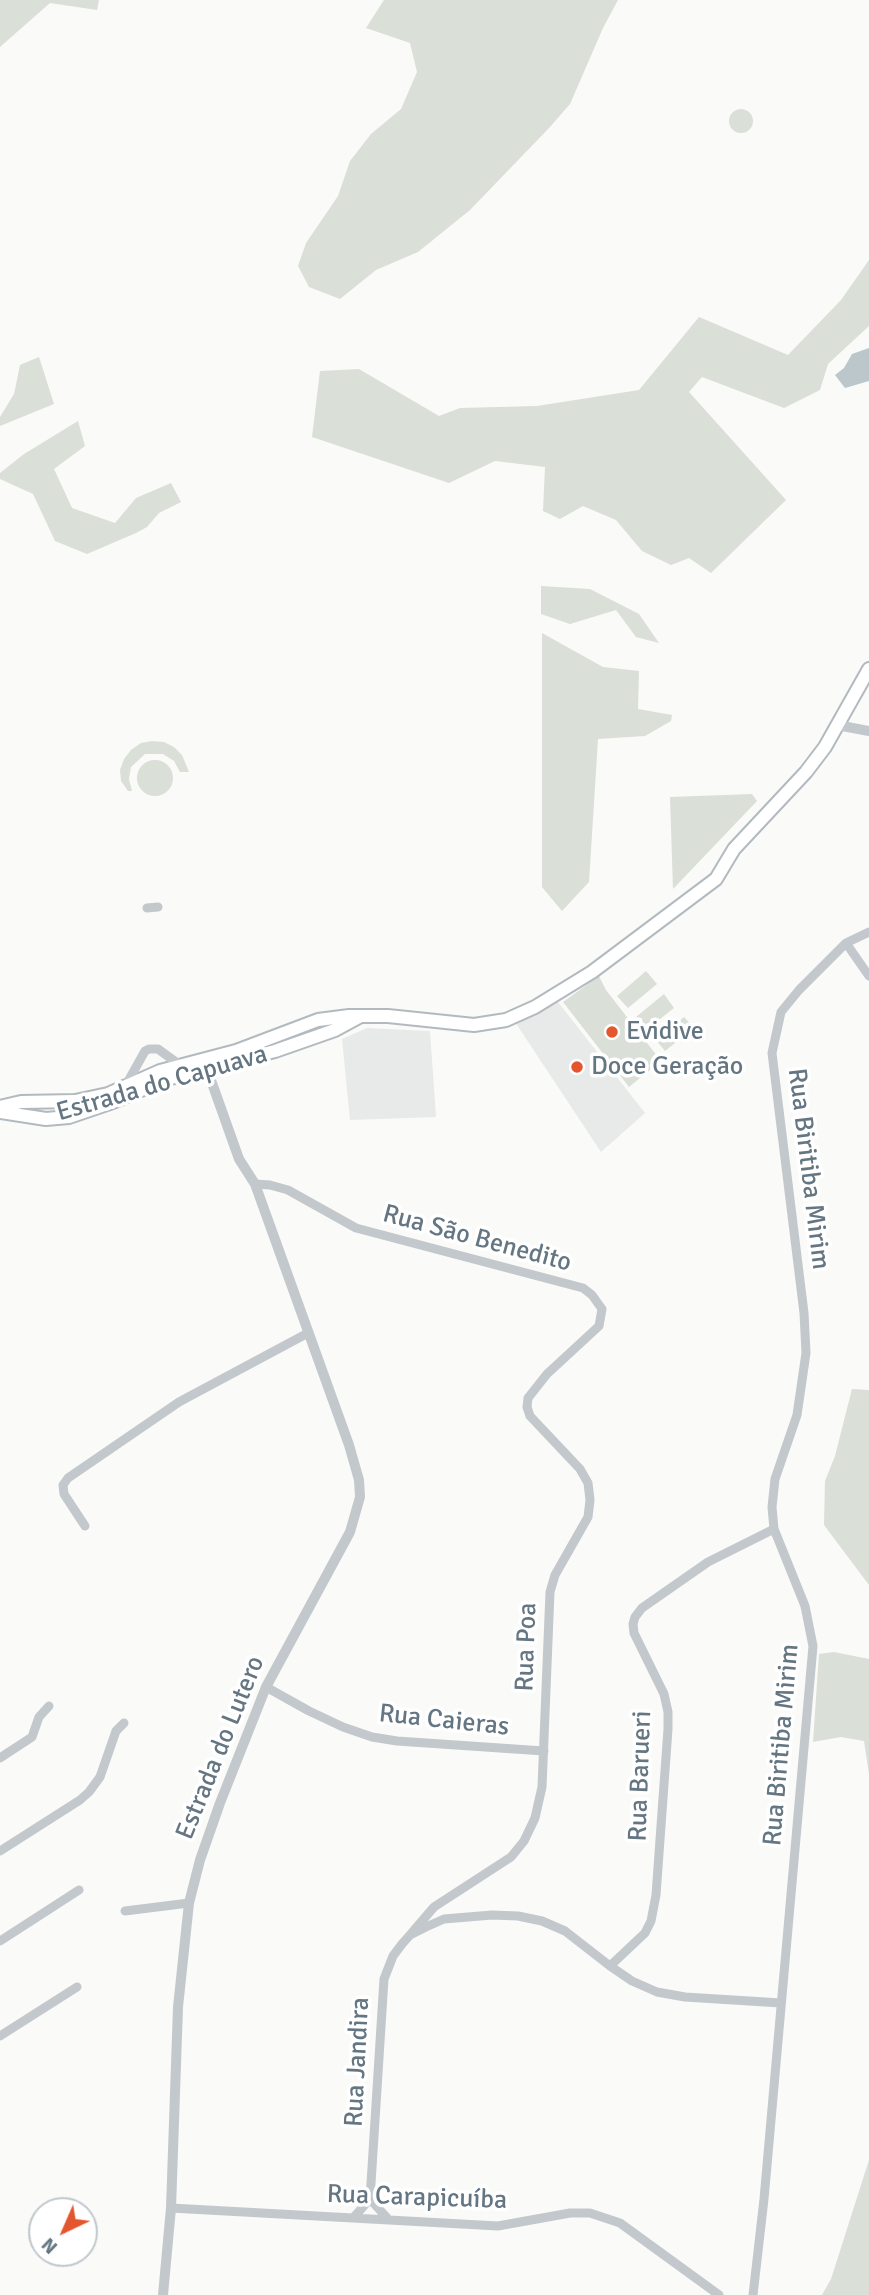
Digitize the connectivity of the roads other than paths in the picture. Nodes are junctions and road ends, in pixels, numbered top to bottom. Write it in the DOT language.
graph roads {
  1 [pos="869,669"];
  2 [pos="838,725"];
  3 [pos="869,731"];
  4 [pos="158,907"];
  5 [pos="147,908"];
  6 [pos="869,932"];
  7 [pos="846,943"];
  8 [pos="869,976"];
  9 [pos="360,1017"];
  10 [pos="310,1022"];
  11 [pos="315,1037"];
  12 [pos="180,1065"];
  13 [pos="210,1068"];
  14 [pos="125,1087"];
  15 [pos="59,1102"];
  16 [pos="0,1110"];
  17 [pos="60,1118"];
  18 [pos="255,1184"];
  19 [pos="308,1333"];
  20 [pos="547,1374"];
  21 [pos="85,1526"];
  22 [pos="774,1529"];
  23 [pos="266,1687"];
  24 [pos="49,1706"];
  25 [pos="124,1723"];
  26 [pos="544,1751"];
  27 [pos="0,1758"];
  28 [pos="0,1851"];
  29 [pos="79,1890"];
  30 [pos="189,1903"];
  31 [pos="434,1907"];
  32 [pos="125,1911"];
  33 [pos="444,1919"];
  34 [pos="410,1935"];
  35 [pos="0,1941"];
  36 [pos="610,1966"];
  37 [pos="77,1987"];
  38 [pos="781,2003"];
  39 [pos="0,2036"];
  40 [pos="370,2199"];
  41 [pos="171,2208"];
  42 [pos="354,2217"];
  43 [pos="388,2219"];
  44 [pos="163,2295"];
  45 [pos="719,2295"];
  46 [pos="753,2295"];
  1 -- 2 [label="main road, Estrada do Capuava"];
  2 -- 3 [label="street"];
  2 -- 9 [label="main road, Estrada do Capuava"];
  4 -- 5 [label="street"];
  6 -- 7 [label="street, Rua Biritiba Mirim"];
  7 -- 8 [label="street"];
  7 -- 22 [label="street, Rua Biritiba Mirim"];
  9 -- 10 [label="main road, Estrada do Capuava"];
  9 -- 11 [label="main road, Estrada do Capuava"];
  10 -- 11 [label="main road"];
  10 -- 12 [label="main road, Estrada do Capuava"];
  11 -- 13 [label="main road, Estrada do Capuava"];
  12 -- 14 [label="main road, Estrada do Capuava"];
  12 -- 14 [label="street"];
  13 -- 17 [label="main road, Estrada do Capuava"];
  13 -- 18 [label="street, Estrada do Lutero"];
  14 -- 15 [label="main road, Estrada do Capuava"];
  15 -- 16 [label="main road, Estrada do Capuava"];
  15 -- 17 [label="main road"];
  16 -- 17 [label="main road, Estrada do Capuava"];
  18 -- 19 [label="street, Estrada do Lutero"];
  18 -- 20 [label="street, Rua São Benedito"];
  19 -- 21 [label="street"];
  19 -- 23 [label="street, Estrada do Lutero"];
  20 -- 26 [label="street, Rua Poa"];
  22 -- 36 [label="street, Rua Barueri"];
  22 -- 38 [label="street, Rua Biritiba Mirim"];
  23 -- 26 [label="street, Rua Caieras"];
  23 -- 30 [label="street, Estrada do Lutero"];
  24 -- 27 [label="street"];
  25 -- 28 [label="street"];
  26 -- 31 [label="street, Rua Jandira"];
  29 -- 35 [label="street"];
  30 -- 32 [label="street"];
  30 -- 41 [label="street, Estrada do Lutero"];
  31 -- 33 [label="street"];
  31 -- 34 [label="street, Rua Jandira"];
  33 -- 34 [label="street, Rua Jandira"];
  33 -- 36 [label="street, Rua Jandira"];
  34 -- 40 [label="street, Rua Jandira"];
  36 -- 38 [label="street, Rua Jandira"];
  37 -- 39 [label="street"];
  38 -- 46 [label="street, Rua Biritiba Mirim"];
  40 -- 42 [label="street"];
  40 -- 43 [label="street"];
  41 -- 42 [label="street, Rua Carapicuíba"];
  41 -- 44 [label="street, Estrada do Lutero"];
  42 -- 43 [label="street, Rua Carapicuíba"];
  43 -- 45 [label="street, Rua Carapicuíba"];
}
